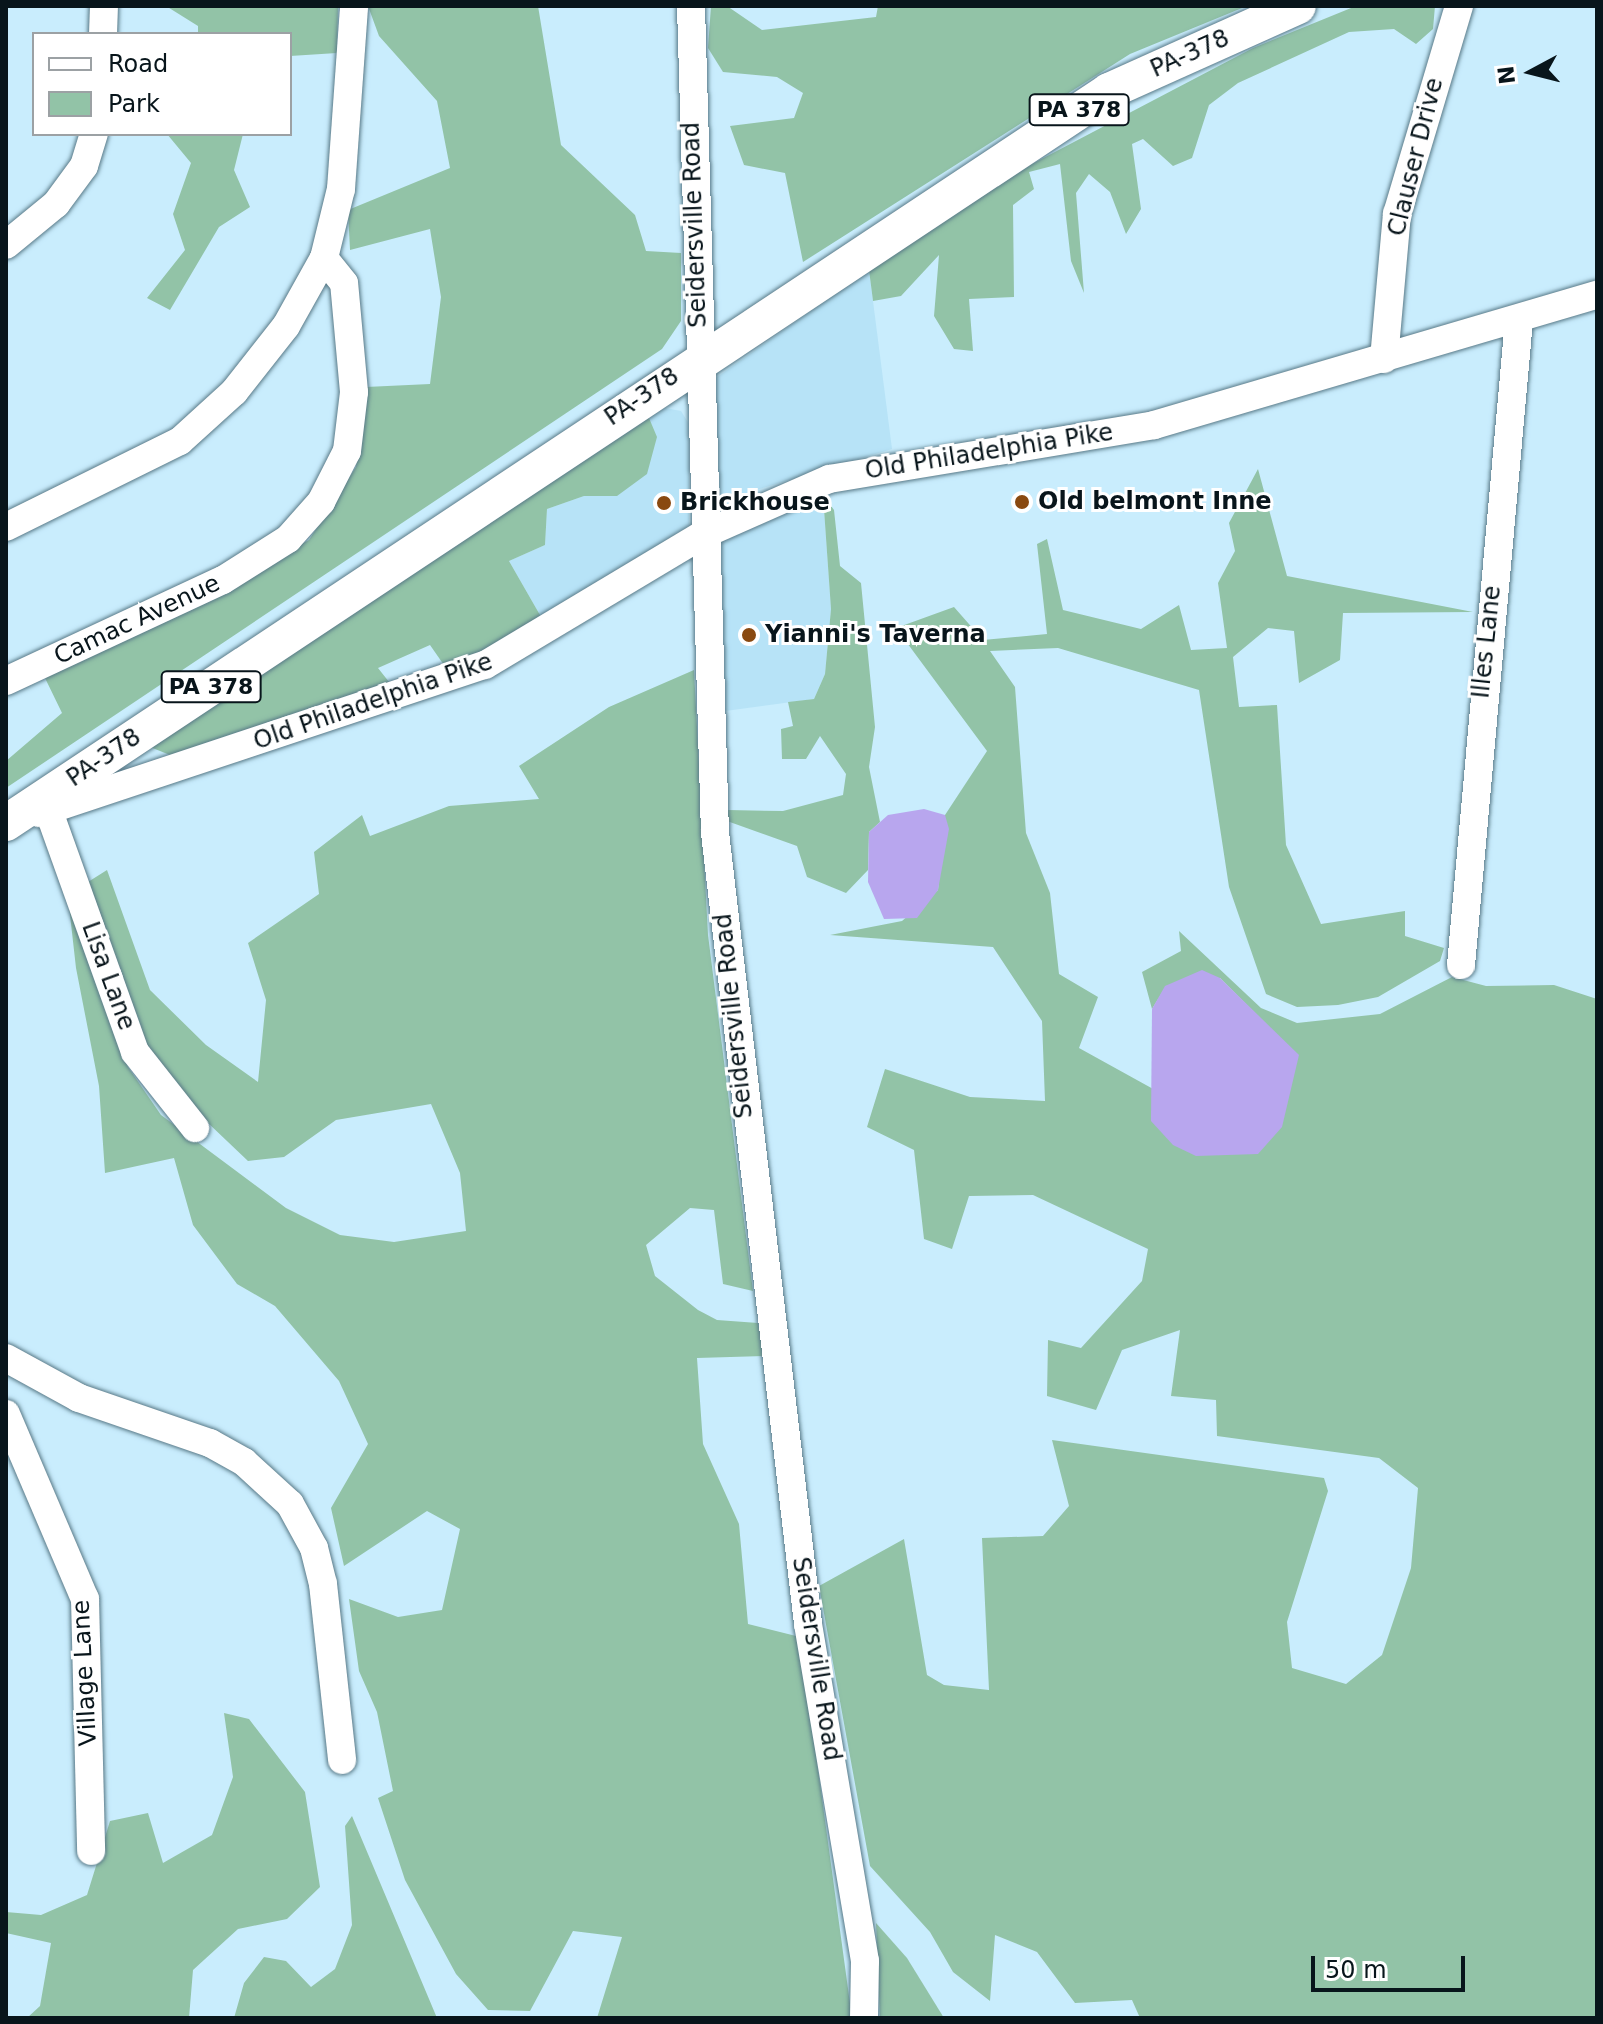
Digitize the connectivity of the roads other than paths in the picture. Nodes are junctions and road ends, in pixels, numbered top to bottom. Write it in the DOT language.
graph roads {
  1 [pos="104,6"];
  2 [pos="354,6"];
  3 [pos="691,6"];
  4 [pos="1298,6"];
  5 [pos="1459,6"];
  6 [pos="103,32"];
  7 [pos="93,136"];
  8 [pos="6,245"];
  9 [pos="324,258"];
  10 [pos="1597,295"];
  11 [pos="1519,320"];
  12 [pos="699,358"];
  13 [pos="1384,359"];
  14 [pos="6,527"];
  15 [pos="702,535"];
  16 [pos="6,681"];
  17 [pos="48,809"];
  18 [pos="6,826"];
  19 [pos="1461,965"];
  20 [pos="195,1128"];
  21 [pos="6,1358"];
  22 [pos="6,1414"];
  23 [pos="342,1760"];
  24 [pos="91,1851"];
  25 [pos="864,2018"];
  1 -- 6 [label="street"];
  2 -- 9 [label="street"];
  3 -- 12 [label="street, Seidersville Road"];
  4 -- 12 [label="main road, PA-378 / PA 378"];
  5 -- 13 [label="street, Clauser Drive"];
  7 -- 8 [label="street"];
  9 -- 14 [label="street"];
  9 -- 16 [label="street, Camac Avenue"];
  10 -- 11 [label="street, Old Philadelphia Pike"];
  11 -- 13 [label="street, Old Philadelphia Pike"];
  11 -- 19 [label="street, Illes Lane"];
  12 -- 15 [label="street, Seidersville Road"];
  12 -- 18 [label="main road, PA-378 / PA 378"];
  13 -- 15 [label="street, Old Philadelphia Pike"];
  15 -- 17 [label="street, Old Philadelphia Pike"];
  15 -- 25 [label="street, Seidersville Road"];
  17 -- 18 [label="street, Old Philadelphia Pike"];
  17 -- 20 [label="street, Lisa Lane"];
  21 -- 23 [label="street"];
  22 -- 24 [label="street, Village Lane"];
}
